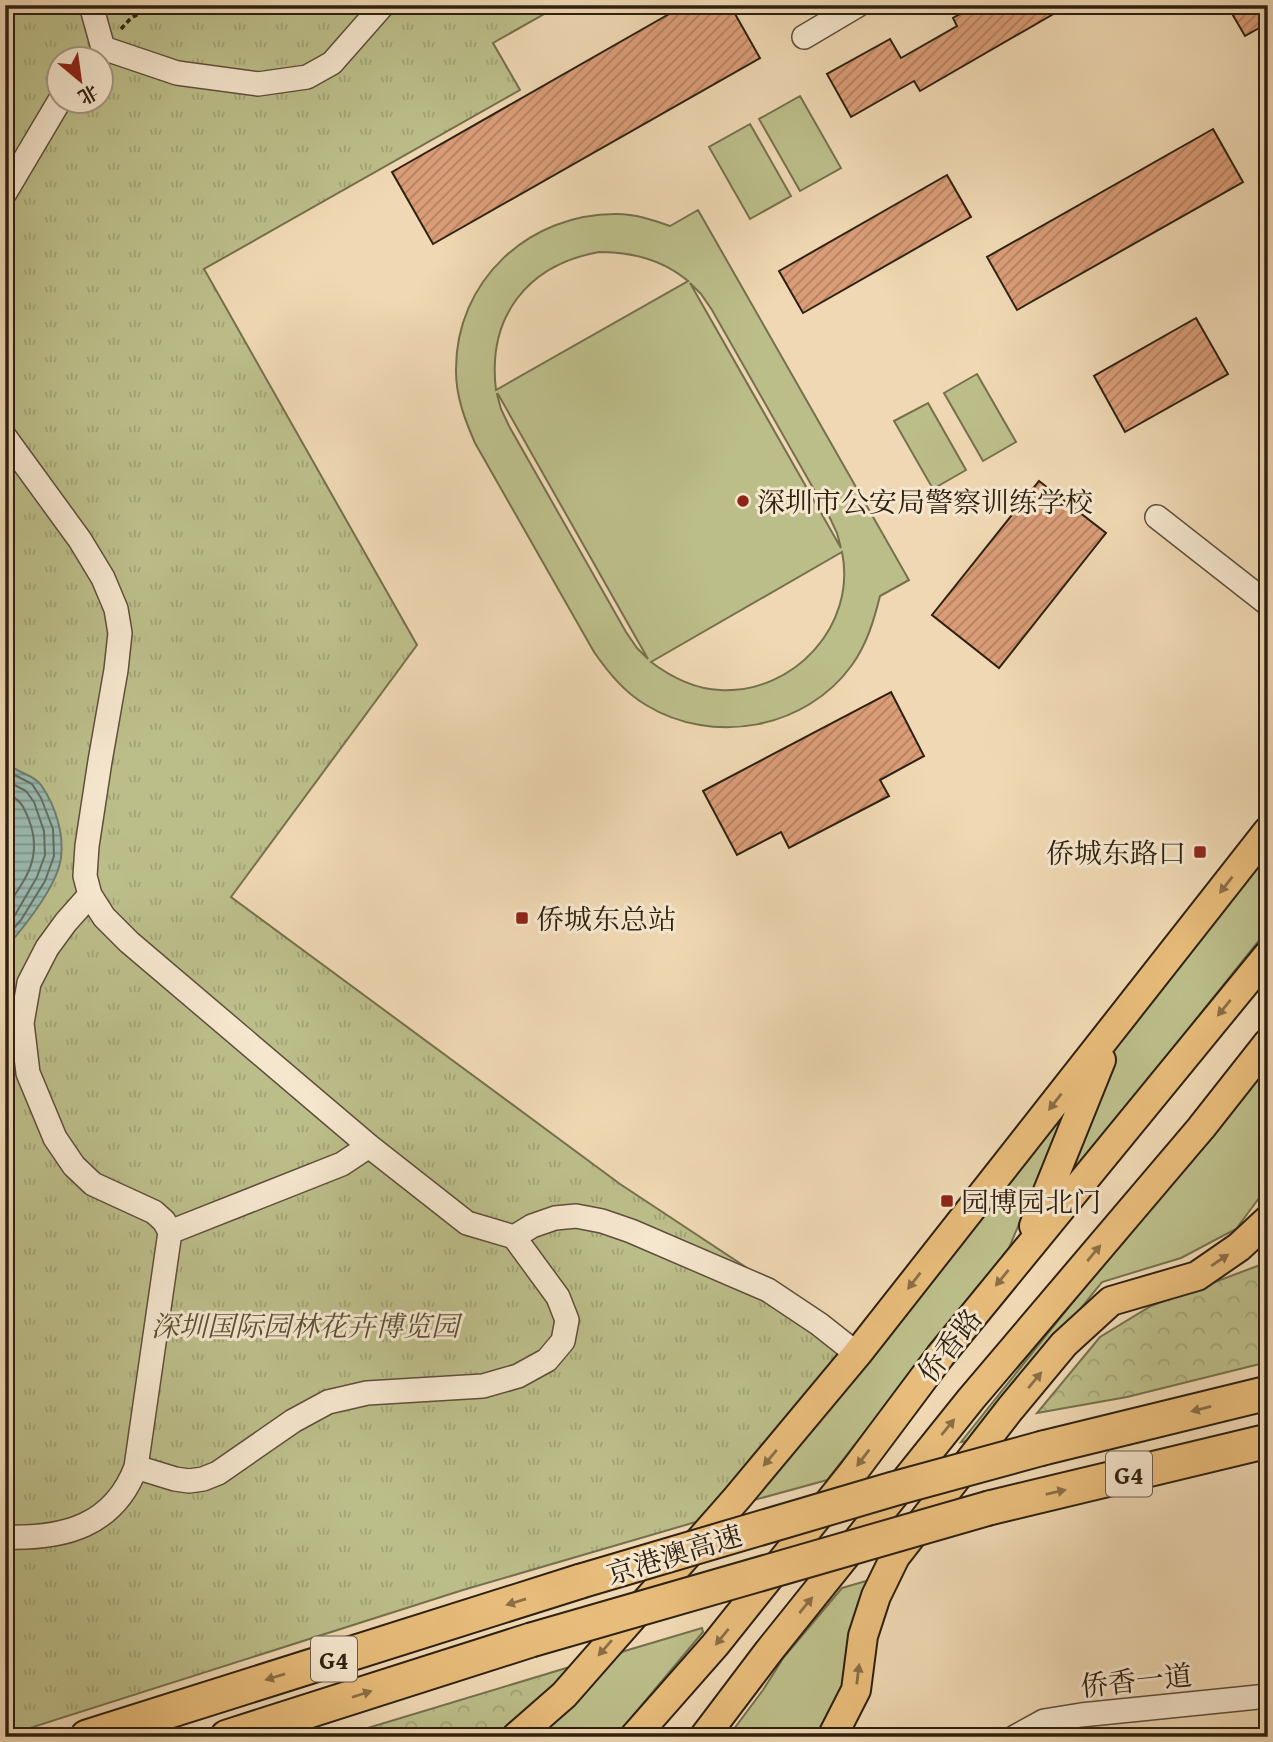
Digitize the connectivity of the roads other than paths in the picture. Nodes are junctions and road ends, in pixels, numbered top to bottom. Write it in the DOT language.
graph roads {
  1 [pos="91,5"];
  2 [pos="383,5"];
  3 [pos="858,5"];
  4 [pos="804,37"];
  5 [pos="96,46"];
  6 [pos="116,58"];
  7 [pos="51,116"];
  8 [pos="5,193"];
  9 [pos="5,437"];
  10 [pos="1157,517"];
  11 [pos="1268,604"];
  12 [pos="1268,831"];
  13 [pos="90,895"];
  14 [pos="1268,955"];
  15 [pos="1114,1028"];
  16 [pos="1268,1043"];
  17 [pos="369,1146"];
  18 [pos="1268,1220"];
  19 [pos="170,1232"];
  20 [pos="514,1237"];
  21 [pos="1023,1253"];
  22 [pos="857,1354"];
  23 [pos="1268,1393"];
  24 [pos="1268,1441"];
  25 [pos="136,1467"];
  26 [pos="5,1537"];
  27 [pos="1268,1696"];
  28 [pos="87,1737"];
  29 [pos="227,1737"];
  30 [pos="516,1737"];
  31 [pos="634,1737"];
  32 [pos="704,1737"];
  33 [pos="832,1737"];
  34 [pos="1015,1737"];
  1 -- 5 [label="street"];
  2 -- 6 [label="street"];
  3 -- 4 [label="street"];
  7 -- 8 [label="street"];
  9 -- 13 [label="street"];
  10 -- 11 [label="street"];
  12 -- 15 [label="main road, one-way"];
  13 -- 17 [label="street"];
  13 -- 19 [label="street"];
  14 -- 21 [label="main road, 侨香路, one-way"];
  15 -- 21 [label="main road"];
  15 -- 22 [label="main road, one-way"];
  32 -- 16 [label="main road, 侨香路, one-way"];
  17 -- 19 [label="street"];
  17 -- 20 [label="street"];
  33 -- 18 [label="main road, one-way"];
  19 -- 25 [label="street"];
  20 -- 22 [label="street"];
  20 -- 25 [label="street"];
  21 -- 31 [label="main road, 侨香路, one-way"];
  22 -- 30 [label="main road, one-way"];
  23 -- 28 [label="highway, 京港澳高速 / G4, one-way, bridge"];
  29 -- 24 [label="highway, 京港澳高速 / G4, one-way, bridge"];
  25 -- 26 [label="street"];
  27 -- 34 [label="street, 侨香一道"];
}
